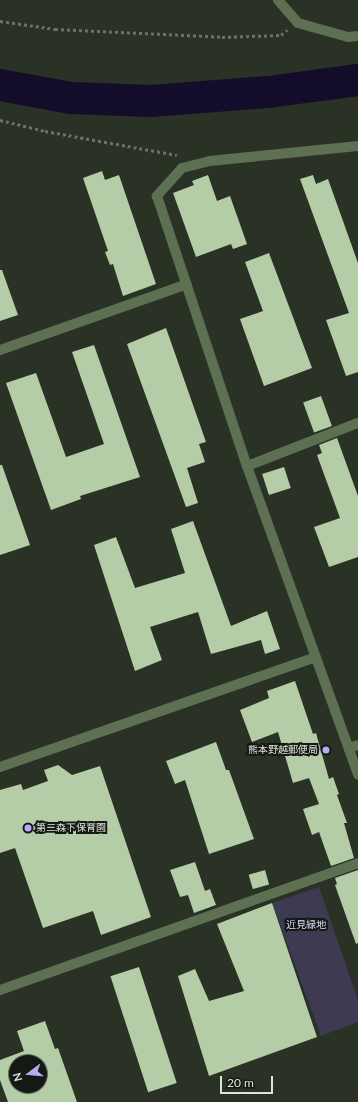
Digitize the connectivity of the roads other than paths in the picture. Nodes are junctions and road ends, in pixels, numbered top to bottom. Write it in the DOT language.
graph roads {
  1 [pos="278,0"];
  2 [pos="358,36"];
  3 [pos="358,146"];
  4 [pos="188,284"];
  5 [pos="0,350"];
  6 [pos="358,423"];
  7 [pos="247,466"];
  8 [pos="315,656"];
  9 [pos="353,747"];
  10 [pos="0,767"];
  11 [pos="358,775"];
  12 [pos="358,863"];
  13 [pos="0,990"];
  1 -- 2 [label="street"];
  3 -- 4 [label="street"];
  4 -- 5 [label="street"];
  4 -- 7 [label="street"];
  6 -- 7 [label="street"];
  7 -- 8 [label="street"];
  8 -- 9 [label="street"];
  8 -- 10 [label="street"];
  9 -- 11 [label="street"];
  12 -- 13 [label="street"];
}
